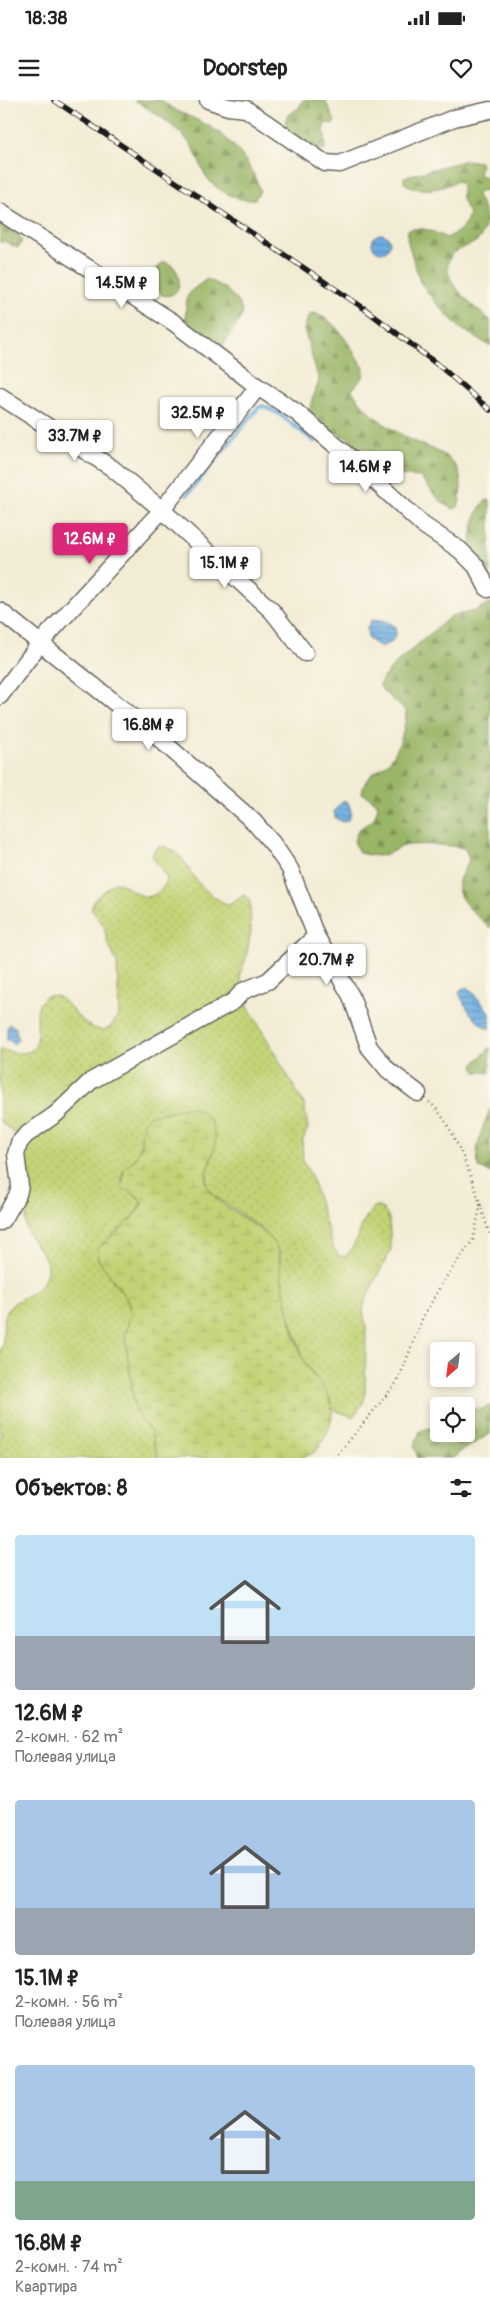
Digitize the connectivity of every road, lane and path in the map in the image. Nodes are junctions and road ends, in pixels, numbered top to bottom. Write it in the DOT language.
graph roads {
  1 [pos="208,100"];
  2 [pos="248,104"];
  3 [pos="490,110"];
  4 [pos="0,212"];
  5 [pos="258,387"];
  6 [pos="0,396"];
  7 [pos="162,510"];
  8 [pos="488,589"];
  9 [pos="0,611"];
  10 [pos="41,642"];
  11 [pos="305,653"];
  12 [pos="0,696"];
  13 [pos="316,936"];
  14 [pos="418,1093"];
  15 [pos="481,1203"];
  16 [pos="0,1222"];
  17 [pos="490,1236"];
  18 [pos="335,1458"];
  1 -- 2 [label="street"];
  2 -- 3 [label="street"];
  4 -- 5 [label="street"];
  5 -- 7 [label="street"];
  5 -- 8 [label="street"];
  6 -- 7 [label="street"];
  7 -- 10 [label="street"];
  7 -- 11 [label="street"];
  9 -- 10 [label="street"];
  10 -- 12 [label="street"];
  10 -- 13 [label="street"];
  13 -- 14 [label="street"];
  13 -- 16 [label="street"];
  14 -- 15 [label="path"];
  15 -- 17 [label="path"];
  15 -- 18 [label="path"];
}
